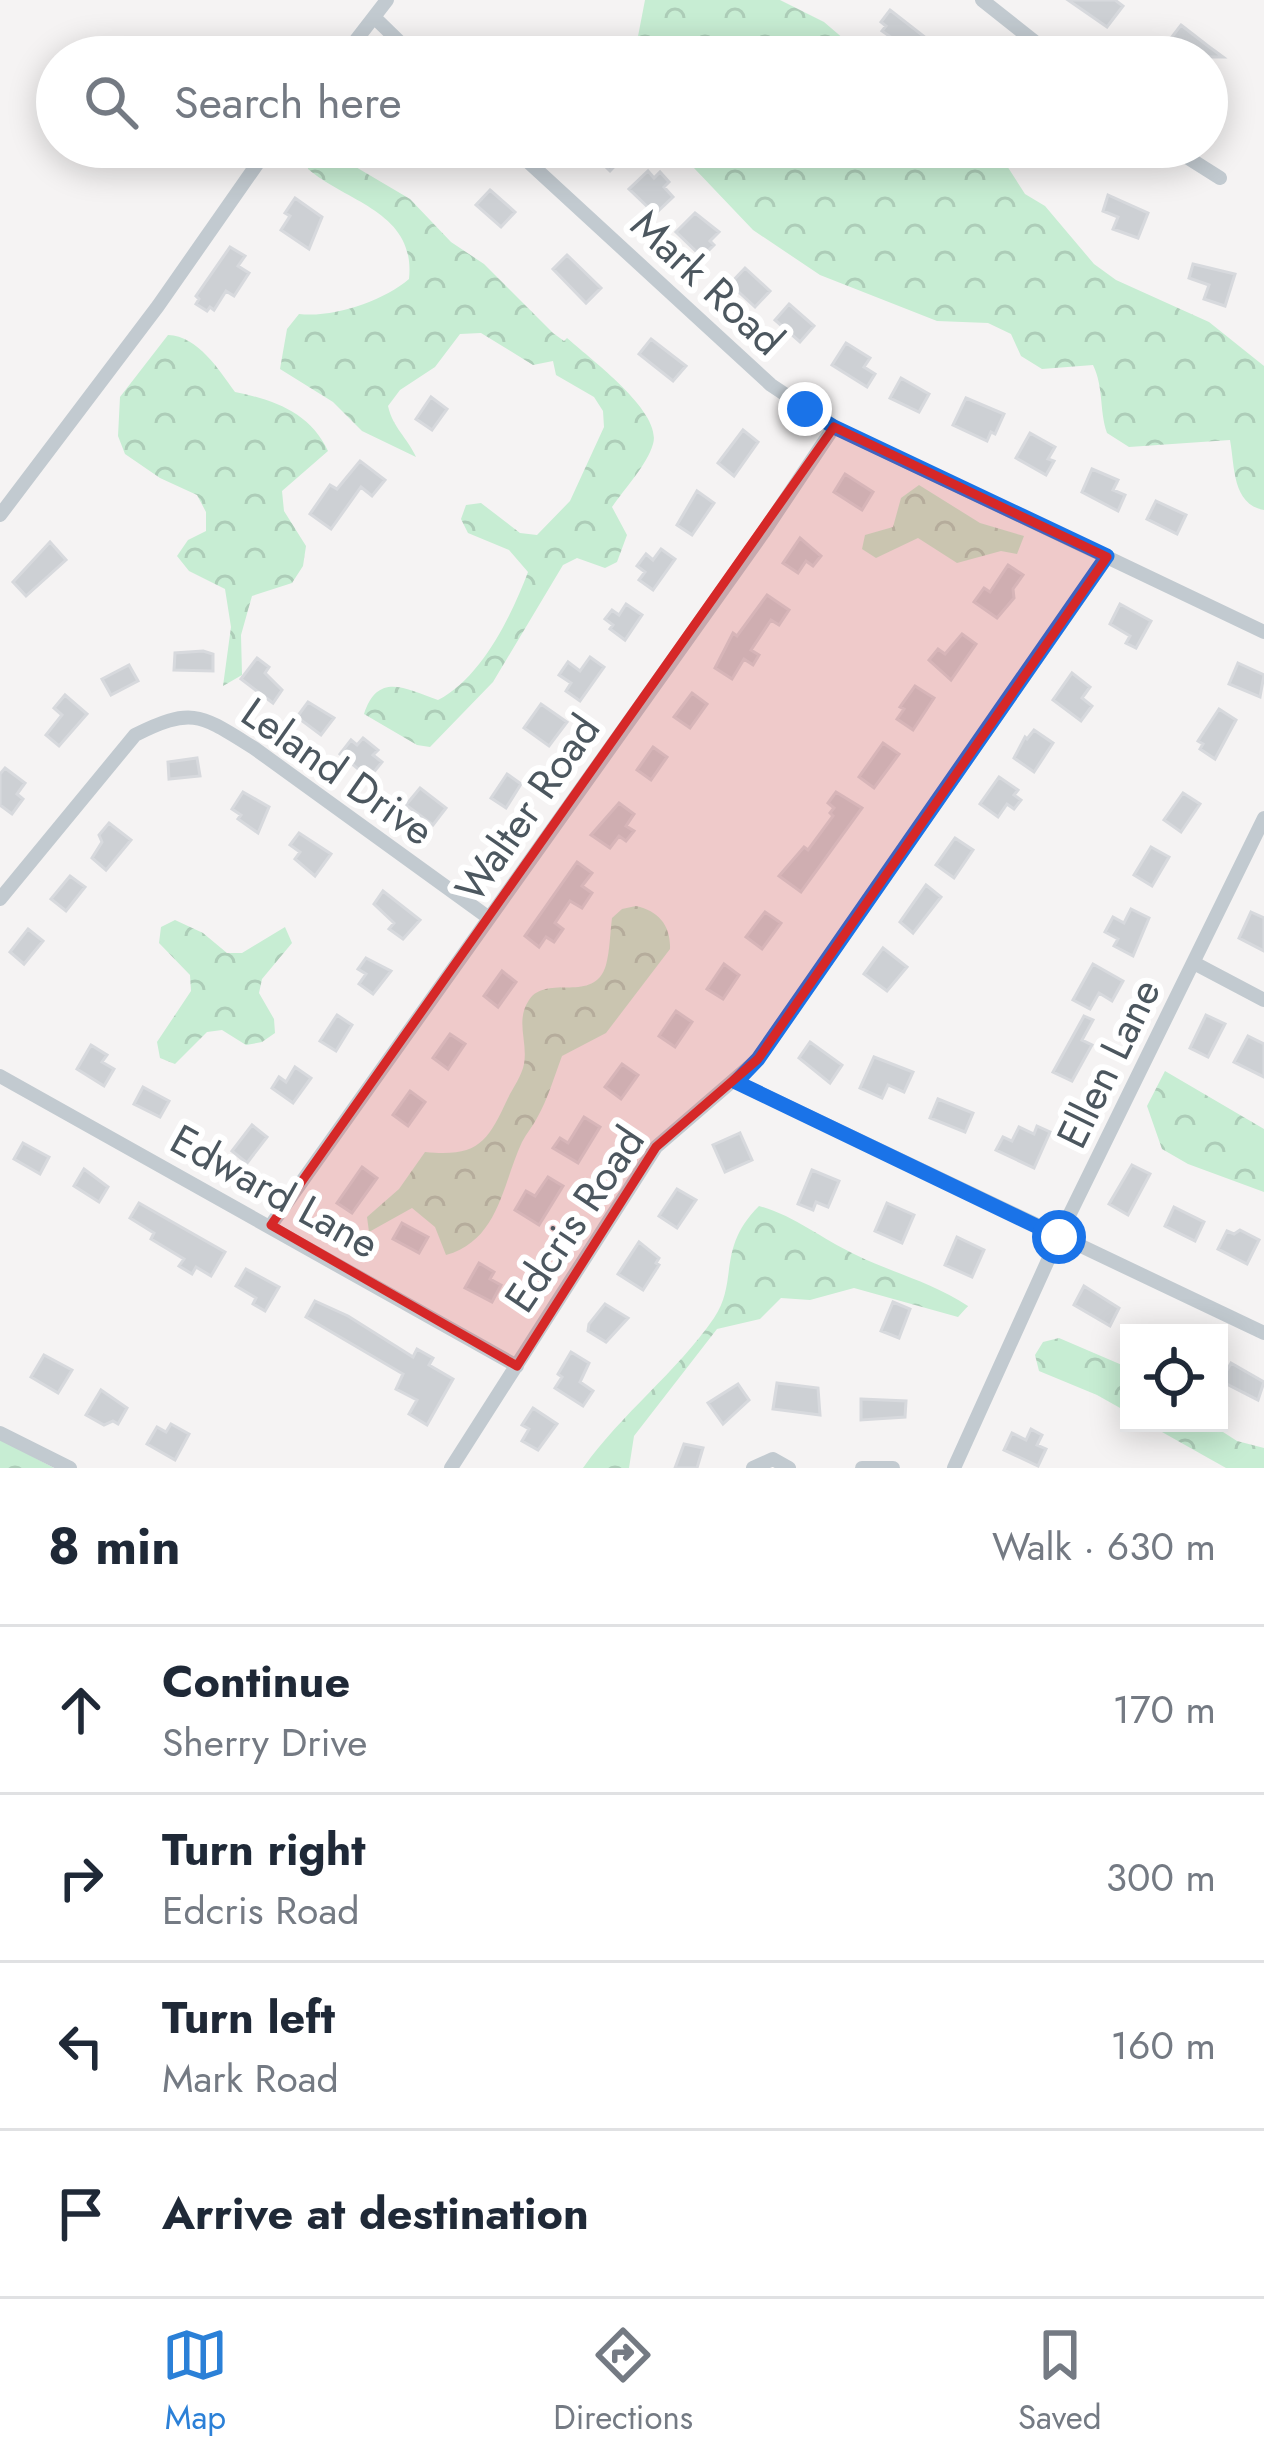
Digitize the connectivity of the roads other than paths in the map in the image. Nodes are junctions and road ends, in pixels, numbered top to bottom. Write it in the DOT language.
graph roads {
  1 [pos="387,0"];
  2 [pos="982,0"];
  3 [pos="375,17"];
  4 [pos="360,36"];
  5 [pos="394,36"];
  6 [pos="1027,36"];
  7 [pos="254,168"];
  8 [pos="535,168"];
  9 [pos="1204,168"];
  10 [pos="1220,178"];
  11 [pos="834,427"];
  12 [pos="0,515"];
  13 [pos="1107,556"];
  14 [pos="1264,632"];
  15 [pos="1264,818"];
  16 [pos="0,899"];
  17 [pos="489,918"];
  18 [pos="1194,963"];
  19 [pos="1264,1000"];
  20 [pos="0,1076"];
  21 [pos="736,1082"];
  22 [pos="271,1225"];
  23 [pos="1059,1237"];
  24 [pos="1264,1334"];
  25 [pos="517,1366"];
  26 [pos="0,1432"];
  27 [pos="70,1468"];
  28 [pos="452,1468"];
  29 [pos="753,1468"];
  30 [pos="789,1468"];
  31 [pos="862,1468"];
  32 [pos="893,1468"];
  33 [pos="954,1468"];
  1 -- 3 [label="street"];
  2 -- 6 [label="street"];
  3 -- 4 [label="street"];
  3 -- 5 [label="street"];
  7 -- 12 [label="street"];
  8 -- 11 [label="street, Mark Road"];
  9 -- 10 [label="street"];
  11 -- 13 [label="street, Mark Road"];
  11 -- 17 [label="street, Walter Road"];
  13 -- 14 [label="street, Mark Road"];
  13 -- 21 [label="street, Edcris Road"];
  15 -- 18 [label="street, Ellen Lane"];
  16 -- 17 [label="street, Leland Drive"];
  17 -- 22 [label="street, Walter Road"];
  18 -- 19 [label="street"];
  18 -- 23 [label="street, Ellen Lane"];
  20 -- 22 [label="street, Edward Lane"];
  21 -- 23 [label="street"];
  21 -- 25 [label="street, Edcris Road"];
  22 -- 25 [label="street, Edward Lane"];
  23 -- 24 [label="street"];
  23 -- 33 [label="street, Ellen Lane"];
  25 -- 28 [label="street, Edcris Road"];
  26 -- 27 [label="street"];
  29 -- 30 [label="street"];
  31 -- 32 [label="street"];
}
